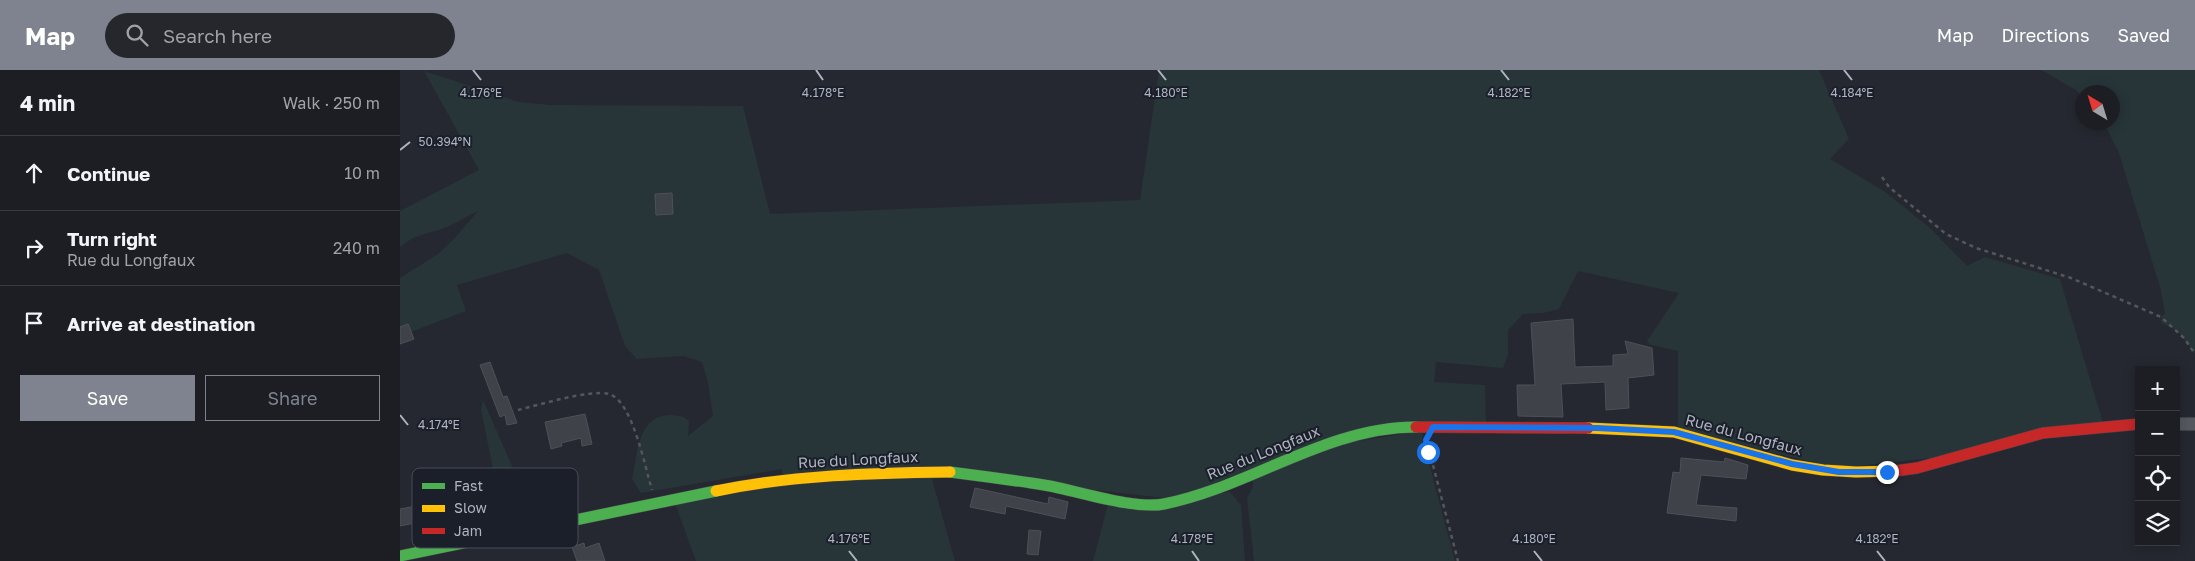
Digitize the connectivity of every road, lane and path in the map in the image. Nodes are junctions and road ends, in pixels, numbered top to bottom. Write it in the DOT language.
graph roads {
  1 [pos="1882,177"];
  2 [pos="2195,354"];
  3 [pos="518,410"];
  4 [pos="2135,424"];
  5 [pos="2180,424"];
  6 [pos="2195,424"];
  7 [pos="1433,427"];
  8 [pos="656,502"];
  9 [pos="578,518"];
  10 [pos="438,548"];
  11 [pos="400,556"];
  12 [pos="1458,561"];
  1 -- 2 [label="path"];
  3 -- 8 [label="path"];
  4 -- 7 [label="street, Rue du Longfaux"];
  5 -- 6 [label="street"];
  7 -- 8 [label="street, Rue du Longfaux"];
  7 -- 12 [label="path"];
  8 -- 9 [label="street, Rue du Longfaux"];
  10 -- 11 [label="street, Rue du Longfaux"];
}
